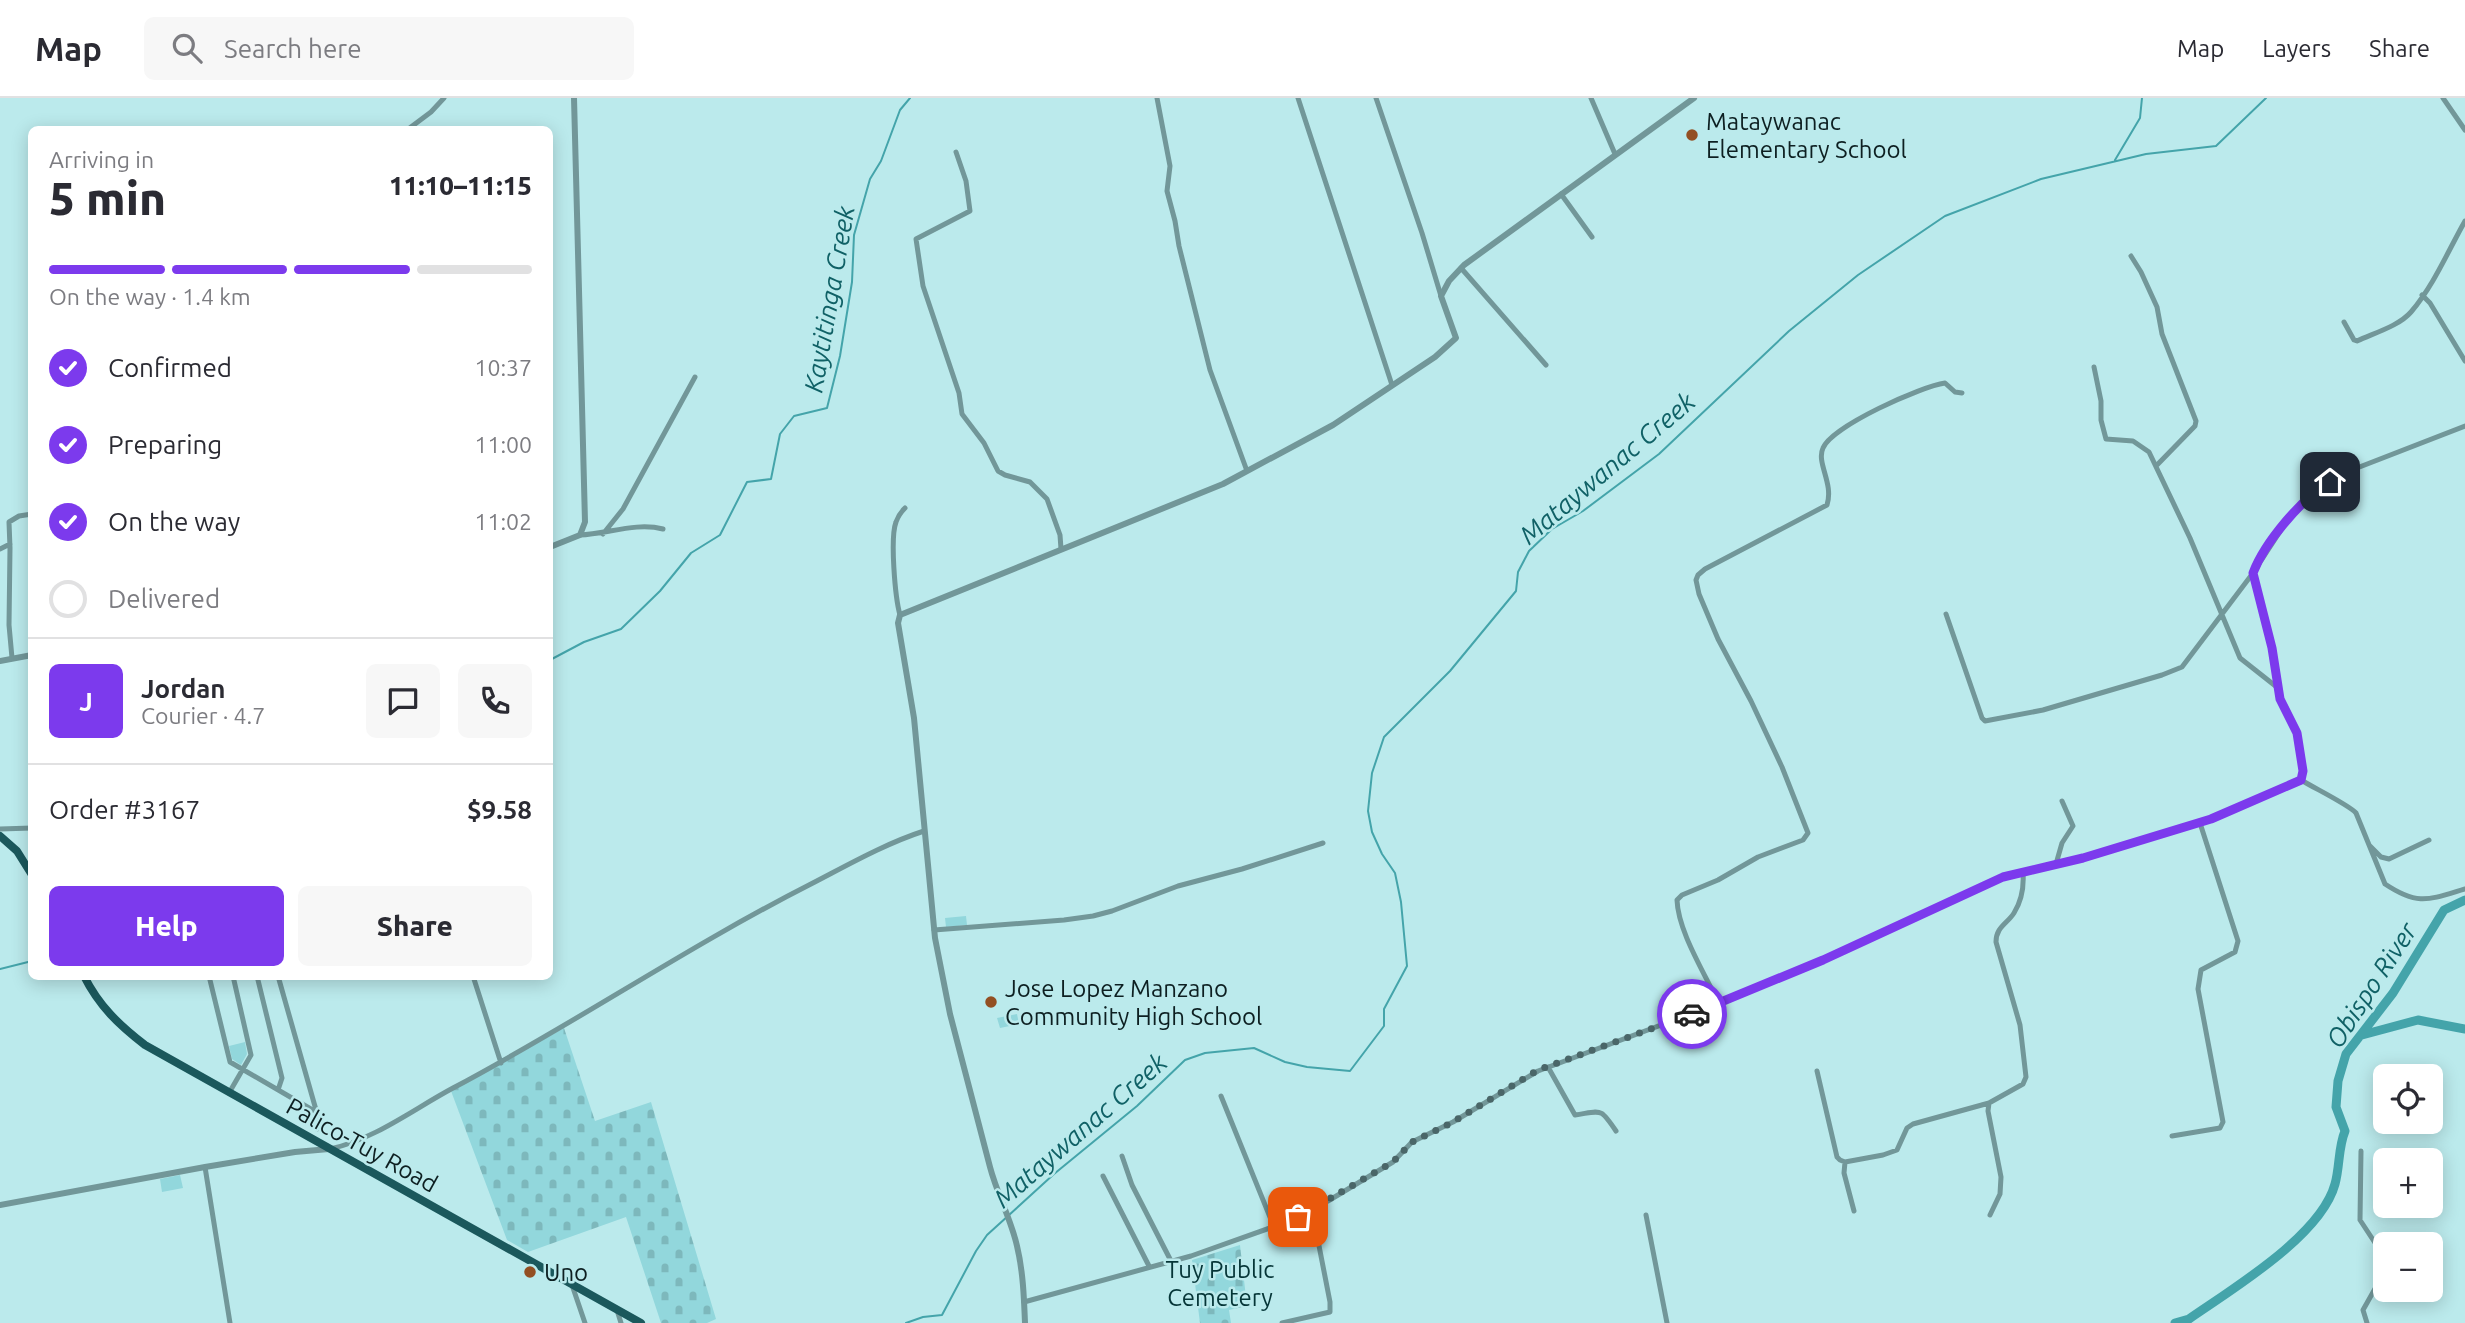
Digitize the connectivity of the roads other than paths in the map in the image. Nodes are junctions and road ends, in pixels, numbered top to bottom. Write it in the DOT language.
graph roads {
  1 [pos="444,98"];
  2 [pos="574,98"];
  3 [pos="1157,98"];
  4 [pos="1298,98"];
  5 [pos="1376,98"];
  6 [pos="1591,98"];
  7 [pos="1694,98"];
  8 [pos="2443,98"];
  9 [pos="412,126"];
  10 [pos="2465,130"];
  11 [pos="956,152"];
  12 [pos="1615,154"];
  13 [pos="1561,194"];
  14 [pos="2465,221"];
  15 [pos="1592,237"];
  16 [pos="2131,256"];
  17 [pos="1461,268"];
  18 [pos="2422,295"];
  19 [pos="1441,296"];
  20 [pos="2344,322"];
  21 [pos="2465,361"];
  22 [pos="1546,365"];
  23 [pos="2094,368"];
  24 [pos="695,377"];
  25 [pos="1392,385"];
  26 [pos="1962,393"];
  27 [pos="2465,426"];
  28 [pos="2157,465"];
  29 [pos="1247,471"];
  30 [pos="905,508"];
  31 [pos="28,515"];
  32 [pos="663,529"];
  33 [pos="603,534"];
  34 [pos="580,535"];
  35 [pos="10,544"];
  36 [pos="553,546"];
  37 [pos="1060,549"];
  38 [pos="0,550"];
  39 [pos="2253,573"];
  40 [pos="1946,614"];
  41 [pos="900,615"];
  42 [pos="2221,615"];
  43 [pos="28,656"];
  44 [pos="12,658"];
  45 [pos="0,661"];
  46 [pos="2278,688"];
  47 [pos="2301,780"];
  48 [pos="2062,801"];
  49 [pos="2200,822"];
  50 [pos="28,828"];
  51 [pos="0,829"];
  52 [pos="924,831"];
  53 [pos="0,836"];
  54 [pos="2429,840"];
  55 [pos="2368,843"];
  56 [pos="1323,844"];
  57 [pos="2056,864"];
  58 [pos="28,869"];
  59 [pos="2023,873"];
  60 [pos="2465,889"];
  61 [pos="934,930"];
  62 [pos="86,980"];
  63 [pos="210,980"];
  64 [pos="234,980"];
  65 [pos="258,980"];
  66 [pos="279,980"];
  67 [pos="474,980"];
  68 [pos="1712,1006"];
  69 [pos="501,1063"];
  70 [pos="1548,1067"];
  71 [pos="243,1070"];
  72 [pos="1817,1071"];
  73 [pos="278,1090"];
  74 [pos="229,1093"];
  75 [pos="1221,1096"];
  76 [pos="1989,1103"];
  77 [pos="316,1112"];
  78 [pos="317,1129"];
  79 [pos="1616,1130"];
  80 [pos="2172,1136"];
  81 [pos="330,1149"];
  82 [pos="2361,1151"];
  83 [pos="1122,1156"];
  84 [pos="1845,1162"];
  85 [pos="205,1167"];
  86 [pos="1103,1176"];
  87 [pos="3,1203"];
  88 [pos="1312,1210"];
  89 [pos="1854,1211"];
  90 [pos="1646,1215"];
  91 [pos="1990,1215"];
  92 [pos="1274,1227"];
  93 [pos="2373,1240"];
  94 [pos="1171,1261"];
  95 [pos="1149,1266"];
  96 [pos="572,1285"];
  97 [pos="2373,1292"];
  98 [pos="1024,1301"];
  99 [pos="617,1310"];
  100 [pos="230,1323"];
  101 [pos="585,1323"];
  102 [pos="621,1323"];
  103 [pos="641,1323"];
  104 [pos="1025,1323"];
  105 [pos="1282,1323"];
  106 [pos="1667,1323"];
  107 [pos="2367,1323"];
  1 -- 9 [label="street"];
  2 -- 34 [label="street"];
  3 -- 29 [label="street"];
  4 -- 25 [label="street"];
  5 -- 19 [label="street"];
  6 -- 12 [label="street"];
  7 -- 12 [label="street"];
  8 -- 10 [label="street"];
  11 -- 37 [label="street"];
  12 -- 13 [label="street"];
  13 -- 15 [label="street"];
  13 -- 17 [label="street"];
  14 -- 18 [label="street"];
  16 -- 28 [label="street"];
  17 -- 19 [label="street"];
  17 -- 22 [label="street"];
  18 -- 20 [label="street"];
  18 -- 21 [label="street"];
  19 -- 25 [label="street"];
  23 -- 28 [label="street"];
  24 -- 33 [label="street"];
  25 -- 29 [label="street"];
  26 -- 68 [label="street"];
  27 -- 39 [label="street"];
  28 -- 42 [label="street"];
  29 -- 37 [label="street"];
  30 -- 41 [label="street"];
  31 -- 35 [label="street"];
  32 -- 33 [label="street"];
  33 -- 34 [label="street"];
  34 -- 36 [label="street"];
  35 -- 38 [label="street"];
  35 -- 44 [label="street"];
  37 -- 41 [label="street"];
  39 -- 42 [label="street"];
  39 -- 46 [label="street"];
  40 -- 42 [label="street"];
  41 -- 52 [label="street"];
  42 -- 46 [label="street"];
  43 -- 44 [label="street"];
  44 -- 45 [label="street"];
  46 -- 47 [label="street"];
  47 -- 49 [label="street"];
  47 -- 55 [label="street"];
  48 -- 57 [label="street"];
  49 -- 57 [label="street"];
  49 -- 80 [label="street"];
  50 -- 51 [label="street"];
  52 -- 61 [label="street"];
  52 -- 69 [label="street"];
  53 -- 58 [label="main road"];
  54 -- 55 [label="street"];
  55 -- 60 [label="street"];
  56 -- 61 [label="street"];
  57 -- 59 [label="street"];
  59 -- 68 [label="street"];
  59 -- 76 [label="street"];
  61 -- 98 [label="street"];
  62 -- 74 [label="main road, Palico-Tuy Road"];
  63 -- 71 [label="street"];
  64 -- 71 [label="street"];
  65 -- 73 [label="street"];
  66 -- 77 [label="street"];
  67 -- 69 [label="street"];
  68 -- 70 [label="street"];
  69 -- 81 [label="street"];
  70 -- 79 [label="street"];
  70 -- 88 [label="street"];
  71 -- 73 [label="street"];
  71 -- 74 [label="street"];
  72 -- 84 [label="street"];
  73 -- 77 [label="street"];
  74 -- 81 [label="main road, Palico-Tuy Road"];
  75 -- 92 [label="street"];
  76 -- 84 [label="street"];
  76 -- 91 [label="street"];
  77 -- 78 [label="street"];
  81 -- 85 [label="street"];
  81 -- 96 [label="main road, Palico-Tuy Road"];
  82 -- 93 [label="street"];
  83 -- 94 [label="street"];
  84 -- 89 [label="street"];
  85 -- 87 [label="street"];
  85 -- 100 [label="street"];
  86 -- 95 [label="street"];
  88 -- 92 [label="street"];
  88 -- 105 [label="street"];
  90 -- 106 [label="street"];
  92 -- 94 [label="street"];
  94 -- 95 [label="street"];
  95 -- 98 [label="street"];
  96 -- 99 [label="main road, Palico-Tuy Road"];
  96 -- 101 [label="street"];
  97 -- 107 [label="street"];
  98 -- 104 [label="street"];
  99 -- 102 [label="street"];
  99 -- 103 [label="main road, Palico-Tuy Road"];
}
